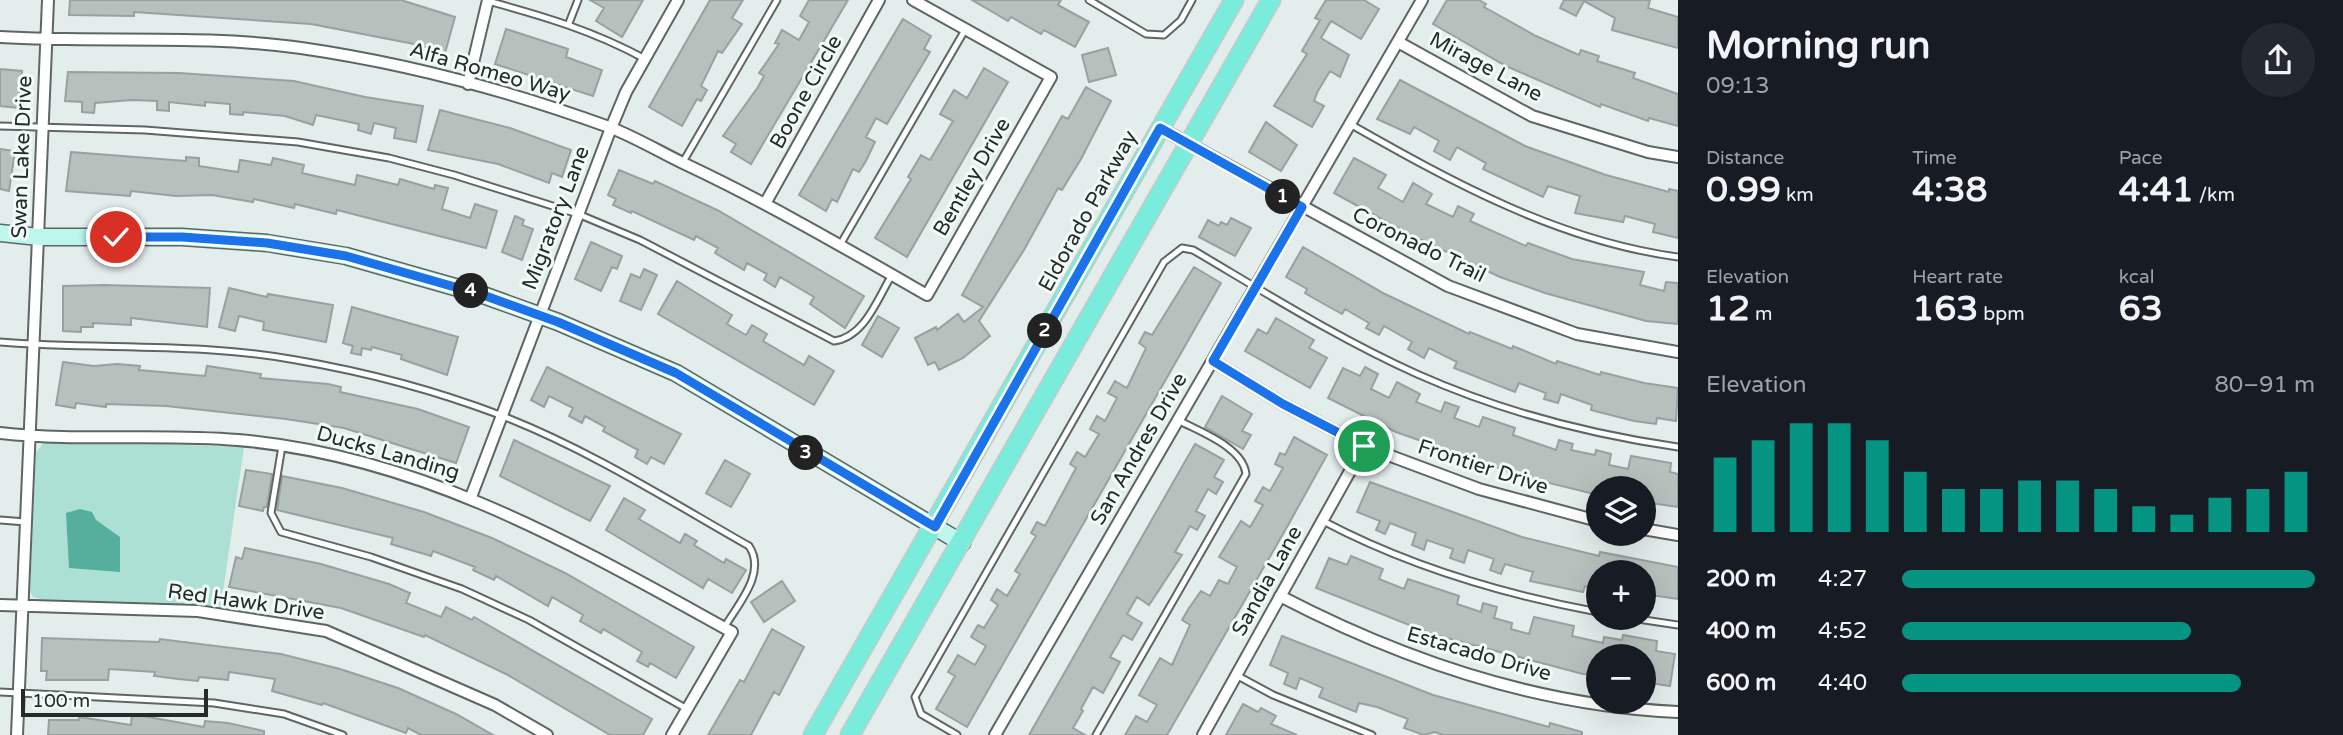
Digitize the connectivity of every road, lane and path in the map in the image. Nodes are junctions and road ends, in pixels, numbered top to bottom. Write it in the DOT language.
graph roads {
  1 [pos="48,0"];
  2 [pos="487,0"];
  3 [pos="578,0"];
  4 [pos="678,0"];
  5 [pos="777,0"];
  6 [pos="879,0"];
  7 [pos="913,0"];
  8 [pos="1089,0"];
  9 [pos="1192,0"];
  10 [pos="1234,0"];
  11 [pos="1271,0"];
  12 [pos="1422,0"];
  13 [pos="569,23"];
  14 [pos="965,29"];
  15 [pos="0,37"];
  16 [pos="47,40"];
  17 [pos="1398,42"];
  18 [pos="645,59"];
  19 [pos="468,84"];
  20 [pos="1350,124"];
  21 [pos="0,126"];
  22 [pos="611,128"];
  23 [pos="1160,128"];
  24 [pos="43,129"];
  25 [pos="1187,144"];
  26 [pos="1678,157"];
  27 [pos="683,162"];
  28 [pos="766,202"];
  29 [pos="1302,207"];
  30 [pos="578,214"];
  31 [pos="0,233"];
  32 [pos="38,237"];
  33 [pos="840,245"];
  34 [pos="1678,257"];
  35 [pos="892,275"];
  36 [pos="1255,287"];
  37 [pos="927,295"];
  38 [pos="540,315"];
  39 [pos="0,342"];
  40 [pos="34,345"];
  41 [pos="1678,352"];
  42 [pos="1213,361"];
  43 [pos="502,416"];
  44 [pos="1178,419"];
  45 [pos="0,433"];
  46 [pos="30,436"];
  47 [pos="282,446"];
  48 [pos="1364,446"];
  49 [pos="1678,447"];
  50 [pos="471,496"];
  51 [pos="1586,518"];
  52 [pos="0,520"];
  53 [pos="1322,521"];
  54 [pos="26,522"];
  55 [pos="935,527"];
  56 [pos="1656,531"];
  57 [pos="1678,535"];
  58 [pos="962,543"];
  59 [pos="1280,596"];
  60 [pos="0,605"];
  61 [pos="22,606"];
  62 [pos="1586,609"];
  63 [pos="1656,622"];
  64 [pos="1678,625"];
  65 [pos="728,630"];
  66 [pos="1236,675"];
  67 [pos="0,692"];
  68 [pos="19,694"];
  69 [pos="687,709"];
  70 [pos="1678,712"];
  71 [pos="17,735"];
  72 [pos="343,735"];
  73 [pos="547,735"];
  74 [pos="672,735"];
  75 [pos="813,735"];
  76 [pos="850,735"];
  77 [pos="957,735"];
  78 [pos="995,735"];
  79 [pos="1096,735"];
  80 [pos="1203,735"];
  81 [pos="1372,735"];
  1 -- 16 [label="street, Swan Lake Drive"];
  2 -- 13 [label="lane"];
  2 -- 19 [label="street"];
  3 -- 13 [label="lane"];
  4 -- 18 [label="street, Migratory Lane"];
  5 -- 27 [label="lane"];
  6 -- 28 [label="street, Boone Circle"];
  7 -- 14 [label="street"];
  8 -- 9 [label="lane"];
  10 -- 23 [label="main road, Eldorado Parkway"];
  11 -- 25 [label="main road"];
  12 -- 17 [label="street, San Andres Drive"];
  13 -- 18 [label="lane"];
  14 -- 33 [label="lane"];
  14 -- 37 [label="street, Bentley Drive"];
  15 -- 16 [label="street, Alfa Romeo Way"];
  16 -- 19 [label="street, Alfa Romeo Way"];
  16 -- 24 [label="street, Swan Lake Drive"];
  17 -- 20 [label="street, San Andres Drive"];
  17 -- 26 [label="street, Mirage Lane"];
  18 -- 22 [label="street, Migratory Lane"];
  19 -- 22 [label="street, Alfa Romeo Way"];
  20 -- 29 [label="street, San Andres Drive"];
  20 -- 34 [label="lane"];
  21 -- 24 [label="lane"];
  22 -- 27 [label="street, Alfa Romeo Way"];
  22 -- 30 [label="street, Migratory Lane"];
  23 -- 25 [label="street, Coronado Trail"];
  23 -- 55 [label="main road, Eldorado Parkway"];
  24 -- 30 [label="lane"];
  24 -- 32 [label="street, Swan Lake Drive"];
  25 -- 29 [label="street, Coronado Trail"];
  25 -- 58 [label="main road"];
  27 -- 28 [label="street, Alfa Romeo Way"];
  28 -- 33 [label="street, Alfa Romeo Way"];
  29 -- 36 [label="street, San Andres Drive"];
  29 -- 41 [label="street, Coronado Trail"];
  30 -- 35 [label="lane"];
  30 -- 38 [label="street, Migratory Lane"];
  31 -- 32 [label="street"];
  32 -- 38 [label="street"];
  32 -- 40 [label="street, Swan Lake Drive"];
  33 -- 35 [label="street, Alfa Romeo Way"];
  35 -- 37 [label="street, Alfa Romeo Way"];
  36 -- 42 [label="street, San Andres Drive"];
  36 -- 49 [label="lane"];
  36 -- 77 [label="lane"];
  38 -- 43 [label="street, Migratory Lane"];
  38 -- 55 [label="street"];
  39 -- 40 [label="lane"];
  40 -- 43 [label="lane"];
  40 -- 46 [label="street, Swan Lake Drive"];
  42 -- 44 [label="street, San Andres Drive"];
  42 -- 48 [label="street, Frontier Drive"];
  43 -- 50 [label="street, Migratory Lane"];
  43 -- 65 [label="lane"];
  44 -- 78 [label="street, San Andres Drive"];
  44 -- 79 [label="lane"];
  45 -- 46 [label="street, Ducks Landing"];
  46 -- 47 [label="street, Ducks Landing"];
  46 -- 54 [label="street, Swan Lake Drive"];
  47 -- 50 [label="street, Ducks Landing"];
  47 -- 69 [label="lane"];
  48 -- 51 [label="street, Frontier Drive"];
  48 -- 53 [label="street, Sandia Lane"];
  50 -- 65 [label="street, Ducks Landing"];
  52 -- 54 [label="lane"];
  53 -- 59 [label="street, Sandia Lane"];
  53 -- 62 [label="lane"];
  54 -- 61 [label="street, Swan Lake Drive"];
  55 -- 58 [label="street"];
  55 -- 75 [label="main road, Eldorado Parkway"];
  56 -- 57 [label="street"];
  58 -- 76 [label="main road"];
  59 -- 66 [label="street, Sandia Lane"];
  59 -- 70 [label="street, Estacado Drive"];
  60 -- 61 [label="street, Red Hawk Drive"];
  61 -- 68 [label="street, Swan Lake Drive"];
  61 -- 73 [label="street, Red Hawk Drive"];
  63 -- 64 [label="lane"];
  65 -- 69 [label="street"];
  66 -- 80 [label="street, Sandia Lane"];
  66 -- 81 [label="lane"];
  67 -- 68 [label="lane"];
  68 -- 71 [label="street, Swan Lake Drive"];
  68 -- 72 [label="lane"];
  69 -- 74 [label="street"];
}
